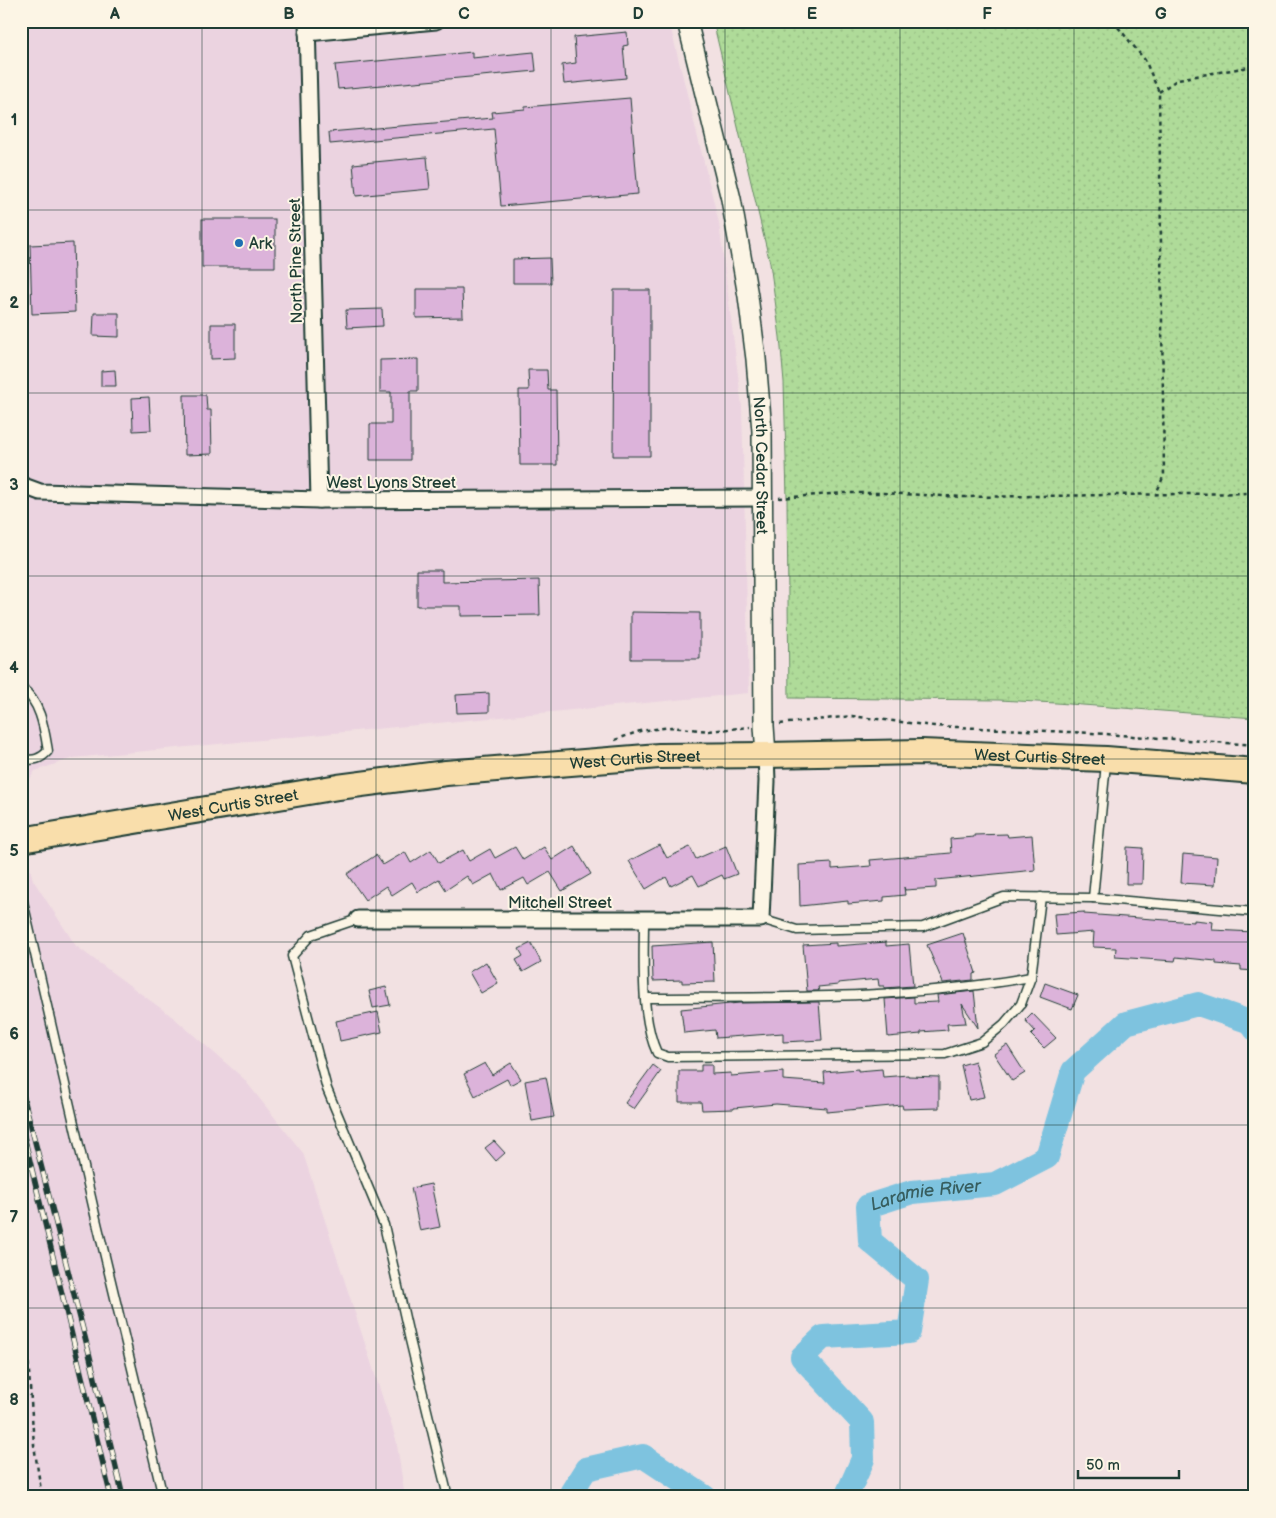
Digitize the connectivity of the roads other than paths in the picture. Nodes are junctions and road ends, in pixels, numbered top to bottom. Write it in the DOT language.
graph roads {
  1 [pos="436,21"];
  2 [pos="687,21"];
  3 [pos="307,27"];
  4 [pos="21,486"];
  5 [pos="762,498"];
  6 [pos="319,500"];
  7 [pos="21,687"];
  8 [pos="766,755"];
  9 [pos="1106,759"];
  10 [pos="22,760"];
  11 [pos="1255,771"];
  12 [pos="21,840"];
  13 [pos="21,892"];
  14 [pos="1041,897"];
  15 [pos="1092,898"];
  16 [pos="1255,912"];
  17 [pos="358,919"];
  18 [pos="644,919"];
  19 [pos="761,919"];
  20 [pos="1031,977"];
  21 [pos="645,998"];
  22 [pos="163,1497"];
  23 [pos="448,1497"];
  1 -- 3 [label="street"];
  2 -- 5 [label="street, North Cedar Street"];
  3 -- 6 [label="street, North Pine Street"];
  4 -- 6 [label="street, West Lyons Street"];
  5 -- 6 [label="street, West Lyons Street"];
  5 -- 8 [label="street, North Cedar Street"];
  7 -- 10 [label="lane"];
  8 -- 9 [label="main road, West Curtis Street"];
  8 -- 12 [label="main road, West Curtis Street"];
  8 -- 19 [label="street, North Cedar Street"];
  9 -- 11 [label="main road, West Curtis Street"];
  9 -- 15 [label="lane"];
  13 -- 22 [label="lane"];
  14 -- 15 [label="lane"];
  14 -- 19 [label="lane"];
  14 -- 20 [label="lane"];
  15 -- 16 [label="lane"];
  17 -- 18 [label="street, Mitchell Street"];
  17 -- 23 [label="lane"];
  18 -- 19 [label="street, Mitchell Street"];
  18 -- 21 [label="lane"];
  20 -- 21 [label="lane"];
  20 -- 21 [label="lane"];
}
